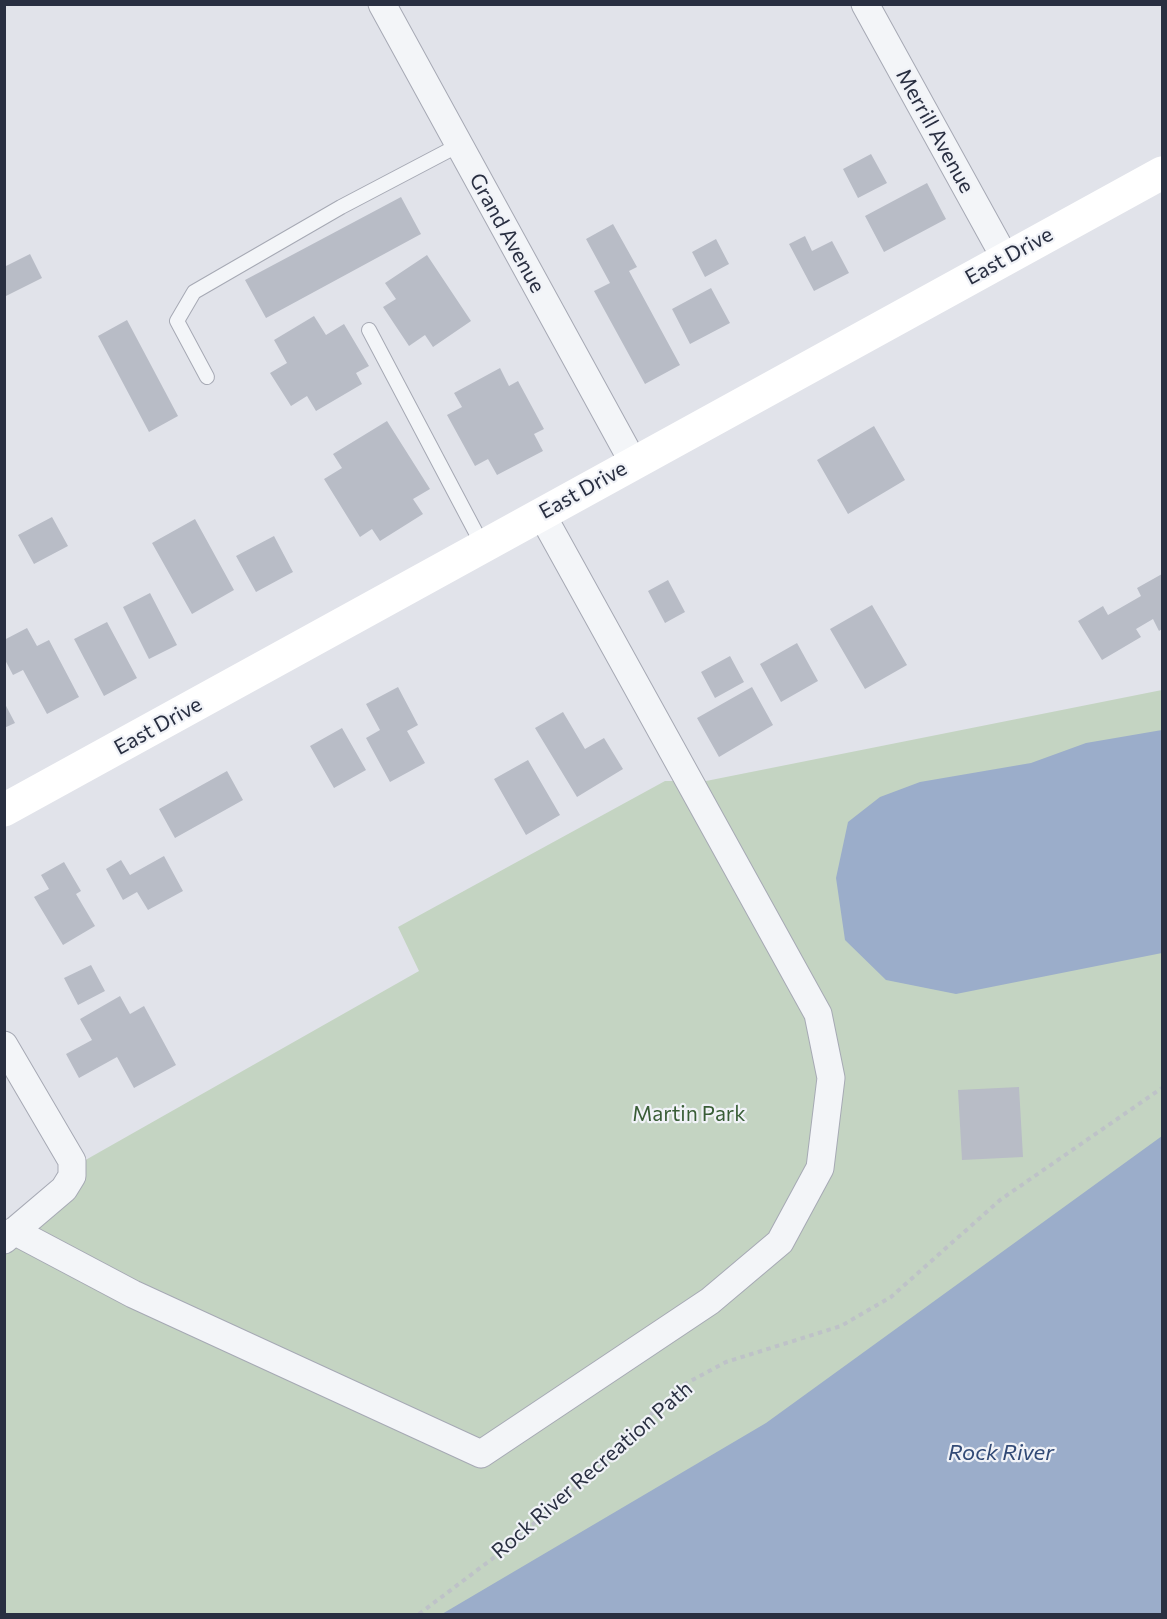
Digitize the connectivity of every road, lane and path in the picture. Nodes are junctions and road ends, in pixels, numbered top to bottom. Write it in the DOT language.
graph roads {
  1 [pos="382,4"];
  2 [pos="865,4"];
  3 [pos="459,145"];
  4 [pos="1162,173"];
  5 [pos="1005,258"];
  6 [pos="369,330"];
  7 [pos="207,377"];
  8 [pos="633,462"];
  9 [pos="541,513"];
  10 [pos="483,546"];
  11 [pos="4,810"];
  12 [pos="4,1045"];
  13 [pos="1162,1088"];
  14 [pos="9,1235"];
  15 [pos="419,1614"];
  1 -- 3 [label="street, Grand Avenue"];
  2 -- 5 [label="street, Merrill Avenue"];
  3 -- 7 [label="lane"];
  3 -- 8 [label="street, Grand Avenue"];
  4 -- 5 [label="street, East Drive"];
  5 -- 8 [label="street, East Drive"];
  6 -- 10 [label="lane"];
  8 -- 9 [label="street, East Drive"];
  9 -- 10 [label="street, East Drive"];
  9 -- 14 [label="street"];
  10 -- 11 [label="street, East Drive"];
  12 -- 14 [label="street"];
  13 -- 15 [label="path, Rock River Recreation Path"];
}
